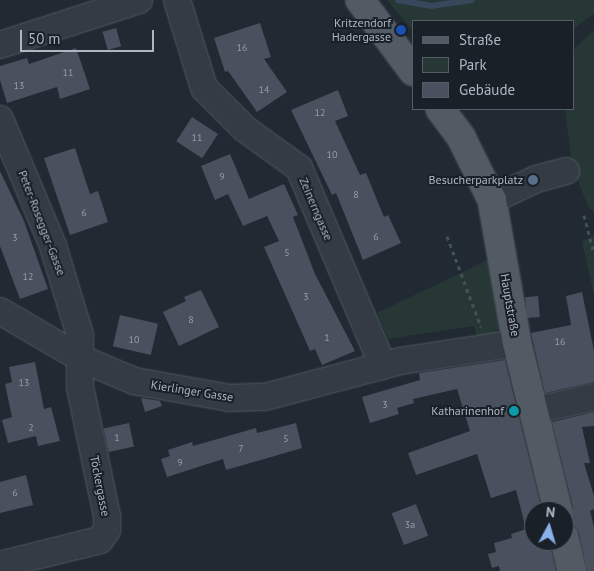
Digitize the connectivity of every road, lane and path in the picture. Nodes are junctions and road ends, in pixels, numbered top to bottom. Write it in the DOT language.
graph roads {
  1 [pos="139,0"];
  2 [pos="178,0"];
  3 [pos="360,0"];
  4 [pos="0,45"];
  5 [pos="412,70"];
  6 [pos="441,110"];
  7 [pos="0,119"];
  8 [pos="566,171"];
  9 [pos="492,200"];
  10 [pos="584,215"];
  11 [pos="447,236"];
  12 [pos="594,254"];
  13 [pos="0,311"];
  14 [pos="504,345"];
  15 [pos="82,359"];
  16 [pos="382,366"];
  17 [pos="594,397"];
  18 [pos="536,410"];
  19 [pos="556,501"];
  20 [pos="567,551"];
  21 [pos="0,565"];
  22 [pos="572,571"];
  1 -- 4 [label="street"];
  2 -- 16 [label="street, Zeinerngasse"];
  3 -- 5 [label="main road"];
  6 -- 9 [label="main road, Hauptstraße"];
  7 -- 15 [label="street, Peter-Rosegger-Gasse"];
  8 -- 9 [label="street"];
  9 -- 14 [label="main road, Hauptstraße"];
  10 -- 12 [label="path"];
  11 -- 14 [label="path"];
  13 -- 15 [label="street, Kierlinger Gasse"];
  14 -- 16 [label="street, Kierlinger Gasse"];
  14 -- 18 [label="main road, Hauptstraße"];
  15 -- 16 [label="street, Kierlinger Gasse"];
  15 -- 21 [label="street, Töckergasse"];
  17 -- 18 [label="street"];
  18 -- 19 [label="main road, Hauptstraße"];
  20 -- 22 [label="main road"];
}
